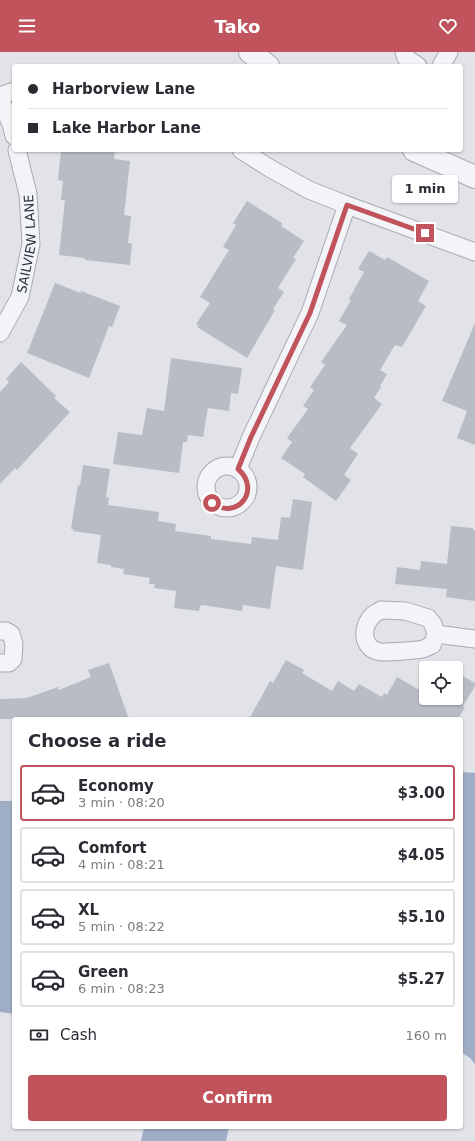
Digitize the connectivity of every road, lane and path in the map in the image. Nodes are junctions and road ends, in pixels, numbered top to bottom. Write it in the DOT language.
graph roads {
  1 [pos="250,52"];
  2 [pos="404,52"];
  3 [pos="449,52"];
  4 [pos="265,64"];
  5 [pos="415,64"];
  6 [pos="442,64"];
  7 [pos="12,91"];
  8 [pos="0,96"];
  9 [pos="0,99"];
  10 [pos="12,128"];
  11 [pos="18,152"];
  12 [pos="244,152"];
  13 [pos="419,152"];
  14 [pos="475,177"];
  15 [pos="347,205"];
  16 [pos="475,252"];
  17 [pos="0,333"];
  18 [pos="238,469"];
  19 [pos="0,631"];
  20 [pos="436,634"];
  21 [pos="475,639"];
  22 [pos="0,663"];
  1 -- 4 [label="street"];
  2 -- 5 [label="street"];
  3 -- 6 [label="street"];
  7 -- 8 [label="street"];
  9 -- 10 [label="street"];
  11 -- 17 [label="street, SAILVIEW LANE"];
  12 -- 15 [label="street"];
  13 -- 14 [label="street"];
  15 -- 16 [label="street"];
  15 -- 18 [label="street"];
  19 -- 22 [label="street"];
  20 -- 21 [label="street"];
}
